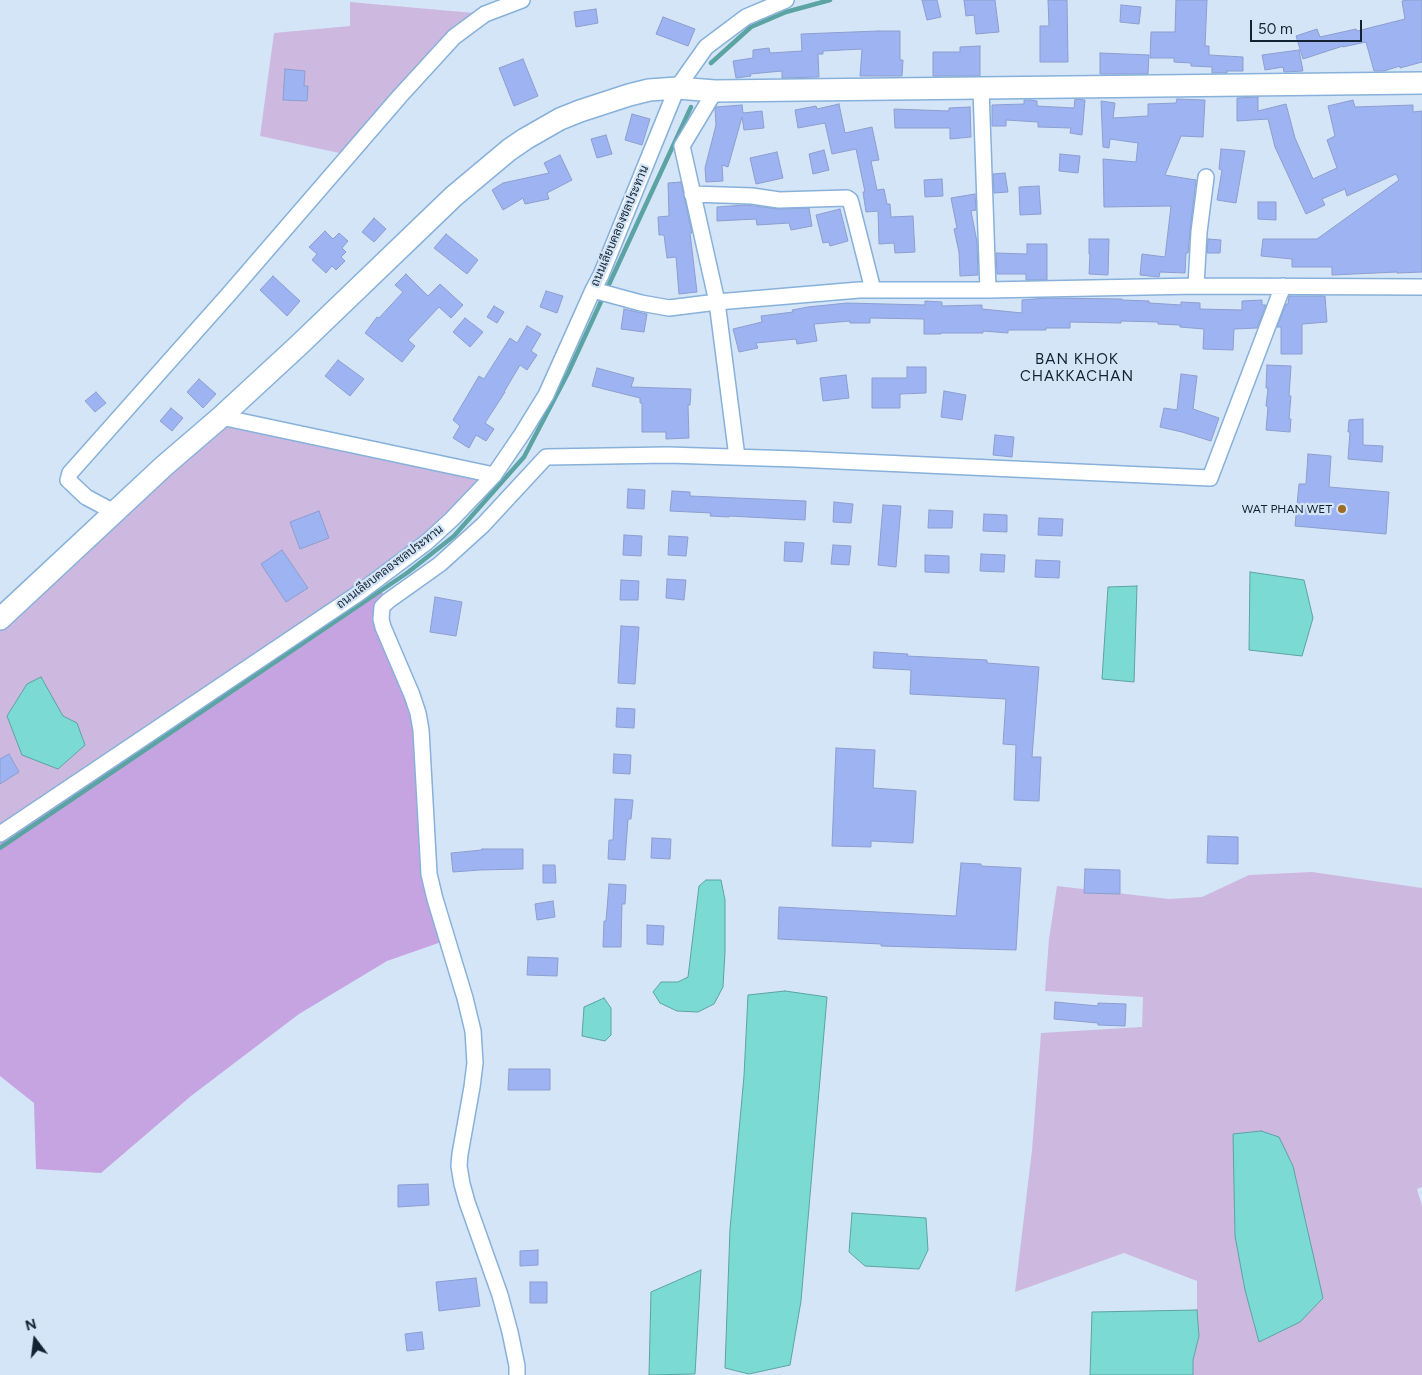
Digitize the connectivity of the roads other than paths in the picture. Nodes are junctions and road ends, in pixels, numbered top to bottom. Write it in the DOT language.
graph roads {
  1 [pos="522,0"];
  2 [pos="786,0"];
  3 [pos="1422,83"];
  4 [pos="677,88"];
  5 [pos="981,89"];
  6 [pos="715,91"];
  7 [pos="1206,177"];
  8 [pos="692,194"];
  9 [pos="1196,286"];
  10 [pos="1284,286"];
  11 [pos="1422,288"];
  12 [pos="873,290"];
  13 [pos="988,290"];
  14 [pos="595,291"];
  15 [pos="716,302"];
  16 [pos="221,417"];
  17 [pos="737,457"];
  18 [pos="494,475"];
  19 [pos="114,512"];
  20 [pos="0,620"];
  21 [pos="0,834"];
  22 [pos="517,1375"];
  1 -- 19 [label="street"];
  2 -- 4 [label="street, ถนนเลียบคลองชลประทาน"];
  3 -- 5 [label="street"];
  4 -- 6 [label="street"];
  4 -- 14 [label="street, ถนนเลียบคลองชลประทาน"];
  4 -- 16 [label="street"];
  5 -- 6 [label="street"];
  5 -- 13 [label="street"];
  6 -- 8 [label="street"];
  7 -- 9 [label="street"];
  8 -- 12 [label="street"];
  8 -- 15 [label="street"];
  9 -- 10 [label="street"];
  9 -- 13 [label="street"];
  10 -- 11 [label="street"];
  10 -- 17 [label="street"];
  12 -- 13 [label="street"];
  12 -- 15 [label="street"];
  14 -- 15 [label="street"];
  14 -- 18 [label="street, ถนนเลียบคลองชลประทาน"];
  15 -- 17 [label="street"];
  16 -- 18 [label="street"];
  16 -- 19 [label="street"];
  17 -- 22 [label="street"];
  18 -- 21 [label="street, ถนนเลียบคลองชลประทาน"];
  19 -- 20 [label="street"];
}
